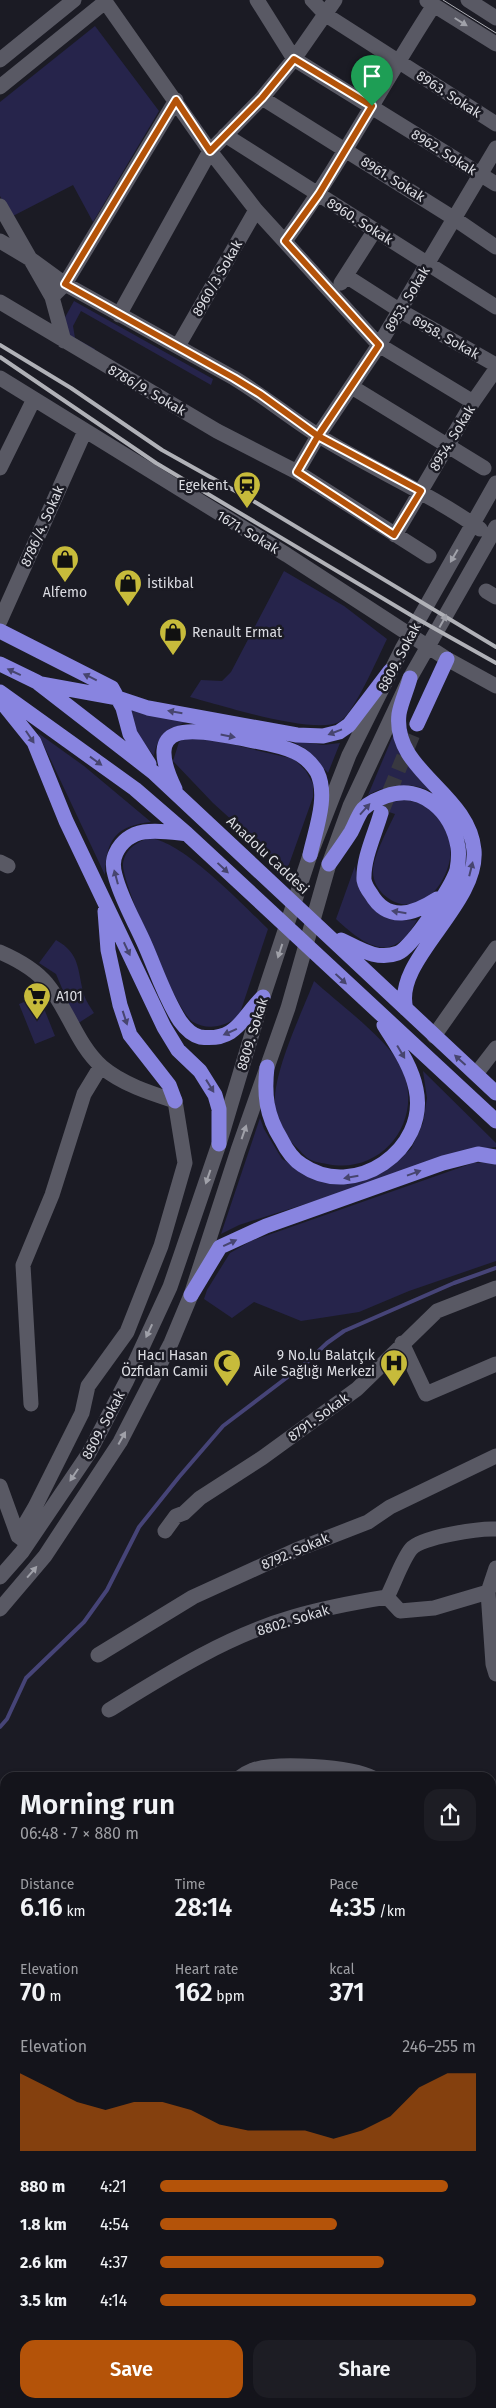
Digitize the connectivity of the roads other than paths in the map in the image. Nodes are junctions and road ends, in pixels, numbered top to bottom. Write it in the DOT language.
graph roads {
  1 [pos="74,0"];
  2 [pos="257,0"];
  3 [pos="312,0"];
  4 [pos="335,0"];
  5 [pos="468,0"];
  6 [pos="105,1"];
  7 [pos="430,3"];
  8 [pos="326,14"];
  9 [pos="496,18"];
  10 [pos="496,44"];
  11 [pos="294,59"];
  12 [pos="0,60"];
  13 [pos="398,60"];
  14 [pos="0,87"];
  15 [pos="262,98"];
  16 [pos="176,100"];
  17 [pos="372,106"];
  18 [pos="496,124"];
  19 [pos="225,135"];
  20 [pos="496,148"];
  21 [pos="346,149"];
  22 [pos="210,151"];
  23 [pos="480,175"];
  24 [pos="496,184"];
  25 [pos="319,194"];
  26 [pos="0,206"];
  27 [pos="256,210"];
  28 [pos="455,218"];
  29 [pos="375,230"];
  30 [pos="0,241"];
  31 [pos="285,241"];
  32 [pos="496,248"];
  33 [pos="32,260"];
  34 [pos="428,263"];
  35 [pos="346,276"];
  36 [pos="65,284"];
  37 [pos="333,295"];
  38 [pos="52,297"];
  39 [pos="0,302"];
  40 [pos="496,306"];
  41 [pos="399,310"];
  42 [pos="119,315"];
  43 [pos="64,341"];
  44 [pos="379,345"];
  45 [pos="178,346"];
  46 [pos="496,365"];
  47 [pos="496,369"];
  48 [pos="0,378"];
  49 [pos="352,387"];
  50 [pos="34,399"];
  51 [pos="473,402"];
  52 [pos="85,431"];
  53 [pos="318,436"];
  54 [pos="447,445"];
  55 [pos="0,468"];
  56 [pos="484,468"];
  57 [pos="297,472"];
  58 [pos="496,483"];
  59 [pos="421,491"];
  60 [pos="496,526"];
  61 [pos="394,535"];
  62 [pos="496,539"];
  63 [pos="429,556"];
  64 [pos="0,620"];
  65 [pos="0,631"];
  66 [pos="447,659"];
  67 [pos="0,664"];
  68 [pos="390,671"];
  69 [pos="410,678"];
  70 [pos="37,682"];
  71 [pos="496,686"];
  72 [pos="0,692"];
  73 [pos="118,698"];
  74 [pos="0,700"];
  75 [pos="417,724"];
  76 [pos="153,772"];
  77 [pos="177,792"];
  78 [pos="382,813"];
  79 [pos="187,834"];
  80 [pos="310,855"];
  81 [pos="329,864"];
  82 [pos="442,896"];
  83 [pos="104,902"];
  84 [pos="328,934"];
  85 [pos="496,948"];
  86 [pos="0,952"];
  87 [pos="263,997"];
  88 [pos="406,1010"];
  89 [pos="376,1011"];
  90 [pos="434,1036"];
  91 [pos="496,1048"];
  92 [pos="101,1066"];
  93 [pos="267,1067"];
  94 [pos="476,1074"];
  95 [pos="496,1092"];
  96 [pos="175,1101"];
  97 [pos="496,1121"];
  98 [pos="219,1144"];
  99 [pos="496,1157"];
  100 [pos="496,1288"];
  101 [pos="191,1295"];
  102 [pos="402,1343"];
  103 [pos="496,1364"];
  104 [pos="31,1404"];
  105 [pos="496,1456"];
  106 [pos="0,1486"];
  107 [pos="496,1529"];
  108 [pos="165,1531"];
  109 [pos="22,1540"];
  110 [pos="46,1556"];
  111 [pos="496,1569"];
  112 [pos="0,1577"];
  113 [pos="488,1592"];
  114 [pos="387,1597"];
  115 [pos="0,1610"];
  116 [pos="98,1655"];
  117 [pos="496,1674"];
  118 [pos="109,1710"];
  119 [pos="249,1772"];
  120 [pos="358,1772"];
  1 -- 12 [label="street"];
  2 -- 11 [label="street"];
  3 -- 8 [label="street, 8963. Sokak"];
  4 -- 8 [label="street"];
  5 -- 9 [label="street"];
  6 -- 14 [label="street"];
  6 -- 16 [label="street"];
  7 -- 10 [label="street, one-way"];
  7 -- 13 [label="street"];
  8 -- 11 [label="street"];
  8 -- 13 [label="street, 8963. Sokak"];
  11 -- 15 [label="street"];
  11 -- 17 [label="street, 8962. Sokak"];
  13 -- 17 [label="street"];
  13 -- 18 [label="street, 8963. Sokak"];
  15 -- 19 [label="street"];
  15 -- 21 [label="street, 8961. Sokak"];
  16 -- 22 [label="street"];
  16 -- 36 [label="street"];
  17 -- 21 [label="street"];
  17 -- 23 [label="street, 8962. Sokak"];
  19 -- 22 [label="street"];
  19 -- 25 [label="street, 8960. Sokak"];
  20 -- 23 [label="street, 8953. Sokak"];
  21 -- 25 [label="street"];
  21 -- 28 [label="street, 8961. Sokak"];
  22 -- 27 [label="street"];
  22 -- 42 [label="street"];
  23 -- 24 [label="street, 8962. Sokak"];
  23 -- 28 [label="street, 8953. Sokak"];
  25 -- 29 [label="street, 8960. Sokak"];
  25 -- 31 [label="street"];
  26 -- 33 [label="street"];
  27 -- 31 [label="street"];
  27 -- 45 [label="street, 8960/3 Sokak"];
  28 -- 32 [label="street, 8961. Sokak"];
  28 -- 34 [label="street, 8953. Sokak"];
  29 -- 34 [label="street, 8960. Sokak"];
  29 -- 35 [label="street"];
  30 -- 33 [label="street"];
  31 -- 37 [label="street"];
  33 -- 36 [label="street"];
  33 -- 38 [label="street"];
  34 -- 40 [label="street, 8960. Sokak"];
  34 -- 41 [label="street, 8953. Sokak"];
  35 -- 37 [label="street"];
  35 -- 41 [label="street, 8958. Sokak"];
  36 -- 38 [label="street"];
  36 -- 42 [label="street"];
  37 -- 44 [label="street"];
  38 -- 43 [label="street"];
  39 -- 43 [label="street, 8786/9. Sokak"];
  41 -- 44 [label="street, 8953. Sokak"];
  41 -- 46 [label="street, 8958. Sokak"];
  42 -- 45 [label="street"];
  43 -- 57 [label="street, 8786/9. Sokak"];
  44 -- 49 [label="street, 8953. Sokak"];
  44 -- 51 [label="street"];
  45 -- 53 [label="street"];
  47 -- 51 [label="street, 8954. Sokak"];
  48 -- 50 [label="street, 1671. Sokak"];
  49 -- 53 [label="street, 8953. Sokak"];
  49 -- 54 [label="street"];
  50 -- 52 [label="street, 1671. Sokak"];
  50 -- 55 [label="street"];
  51 -- 54 [label="street, 8954. Sokak"];
  52 -- 64 [label="street, 8786/4. Sokak"];
  52 -- 66 [label="street, 1671. Sokak"];
  53 -- 57 [label="street, 8953. Sokak"];
  53 -- 59 [label="street"];
  54 -- 56 [label="street"];
  54 -- 59 [label="street, 8954. Sokak"];
  57 -- 61 [label="street, 8786/9. Sokak"];
  58 -- 68 [label="street, 8809. Sokak, one-way"];
  59 -- 61 [label="street, 8954. Sokak"];
  59 -- 62 [label="street"];
  69 -- 60 [label="street, 8809. Sokak, one-way"];
  61 -- 63 [label="street, 8786/9. Sokak"];
  73 -- 65 [label="highway, one-way"];
  66 -- 71 [label="street, 1671. Sokak"];
  66 -- 75 [label="highway"];
  70 -- 67 [label="highway, Anadolu Caddesi, one-way"];
  68 -- 73 [label="highway, one-way"];
  68 -- 80 [label="street, 8809. Sokak"];
  69 -- 81 [label="street, 8809. Sokak"];
  88 -- 69 [label="highway, one-way"];
  70 -- 73 [label="highway"];
  70 -- 76 [label="highway, Anadolu Caddesi"];
  72 -- 79 [label="highway, one-way"];
  73 -- 76 [label="highway"];
  74 -- 83 [label="highway, one-way"];
  76 -- 77 [label="highway, Anadolu Caddesi"];
  77 -- 80 [label="highway, one-way"];
  77 -- 84 [label="highway, Anadolu Caddesi"];
  82 -- 78 [label="highway, one-way"];
  87 -- 79 [label="highway, one-way"];
  79 -- 89 [label="highway, one-way"];
  80 -- 87 [label="street, 8809. Sokak, one-way"];
  81 -- 82 [label="highway, one-way"];
  81 -- 93 [label="street, 8809. Sokak"];
  82 -- 84 [label="highway"];
  83 -- 96 [label="highway, one-way"];
  83 -- 98 [label="highway, one-way"];
  84 -- 88 [label="highway, Anadolu Caddesi"];
  85 -- 90 [label="street"];
  86 -- 92 [label="street"];
  87 -- 98 [label="street, 8809. Sokak"];
  88 -- 90 [label="highway, Anadolu Caddesi"];
  89 -- 93 [label="highway, one-way"];
  89 -- 97 [label="highway"];
  94 -- 90 [label="highway, Anadolu Caddesi, one-way"];
  91 -- 94 [label="street"];
  92 -- 96 [label="street"];
  92 -- 104 [label="street"];
  101 -- 93 [label="street, 8809. Sokak, one-way"];
  94 -- 95 [label="highway, Anadolu Caddesi"];
  96 -- 109 [label="street"];
  98 -- 109 [label="street, 8809. Sokak, one-way"];
  101 -- 99 [label="highway, one-way"];
  100 -- 102 [label="street, 8791. Sokak"];
  110 -- 101 [label="street, 8809. Sokak, one-way"];
  102 -- 103 [label="street"];
  102 -- 108 [label="street, 8791. Sokak"];
  105 -- 116 [label="street, 8792. Sokak"];
  106 -- 109 [label="street"];
  107 -- 114 [label="street"];
  109 -- 110 [label="street"];
  109 -- 112 [label="street, 8809. Sokak"];
  115 -- 110 [label="street, 8809. Sokak, one-way"];
  111 -- 113 [label="street"];
  113 -- 114 [label="street"];
  113 -- 117 [label="street"];
  114 -- 118 [label="street, 8802. Sokak"];
  119 -- 120 [label="street"];
}
